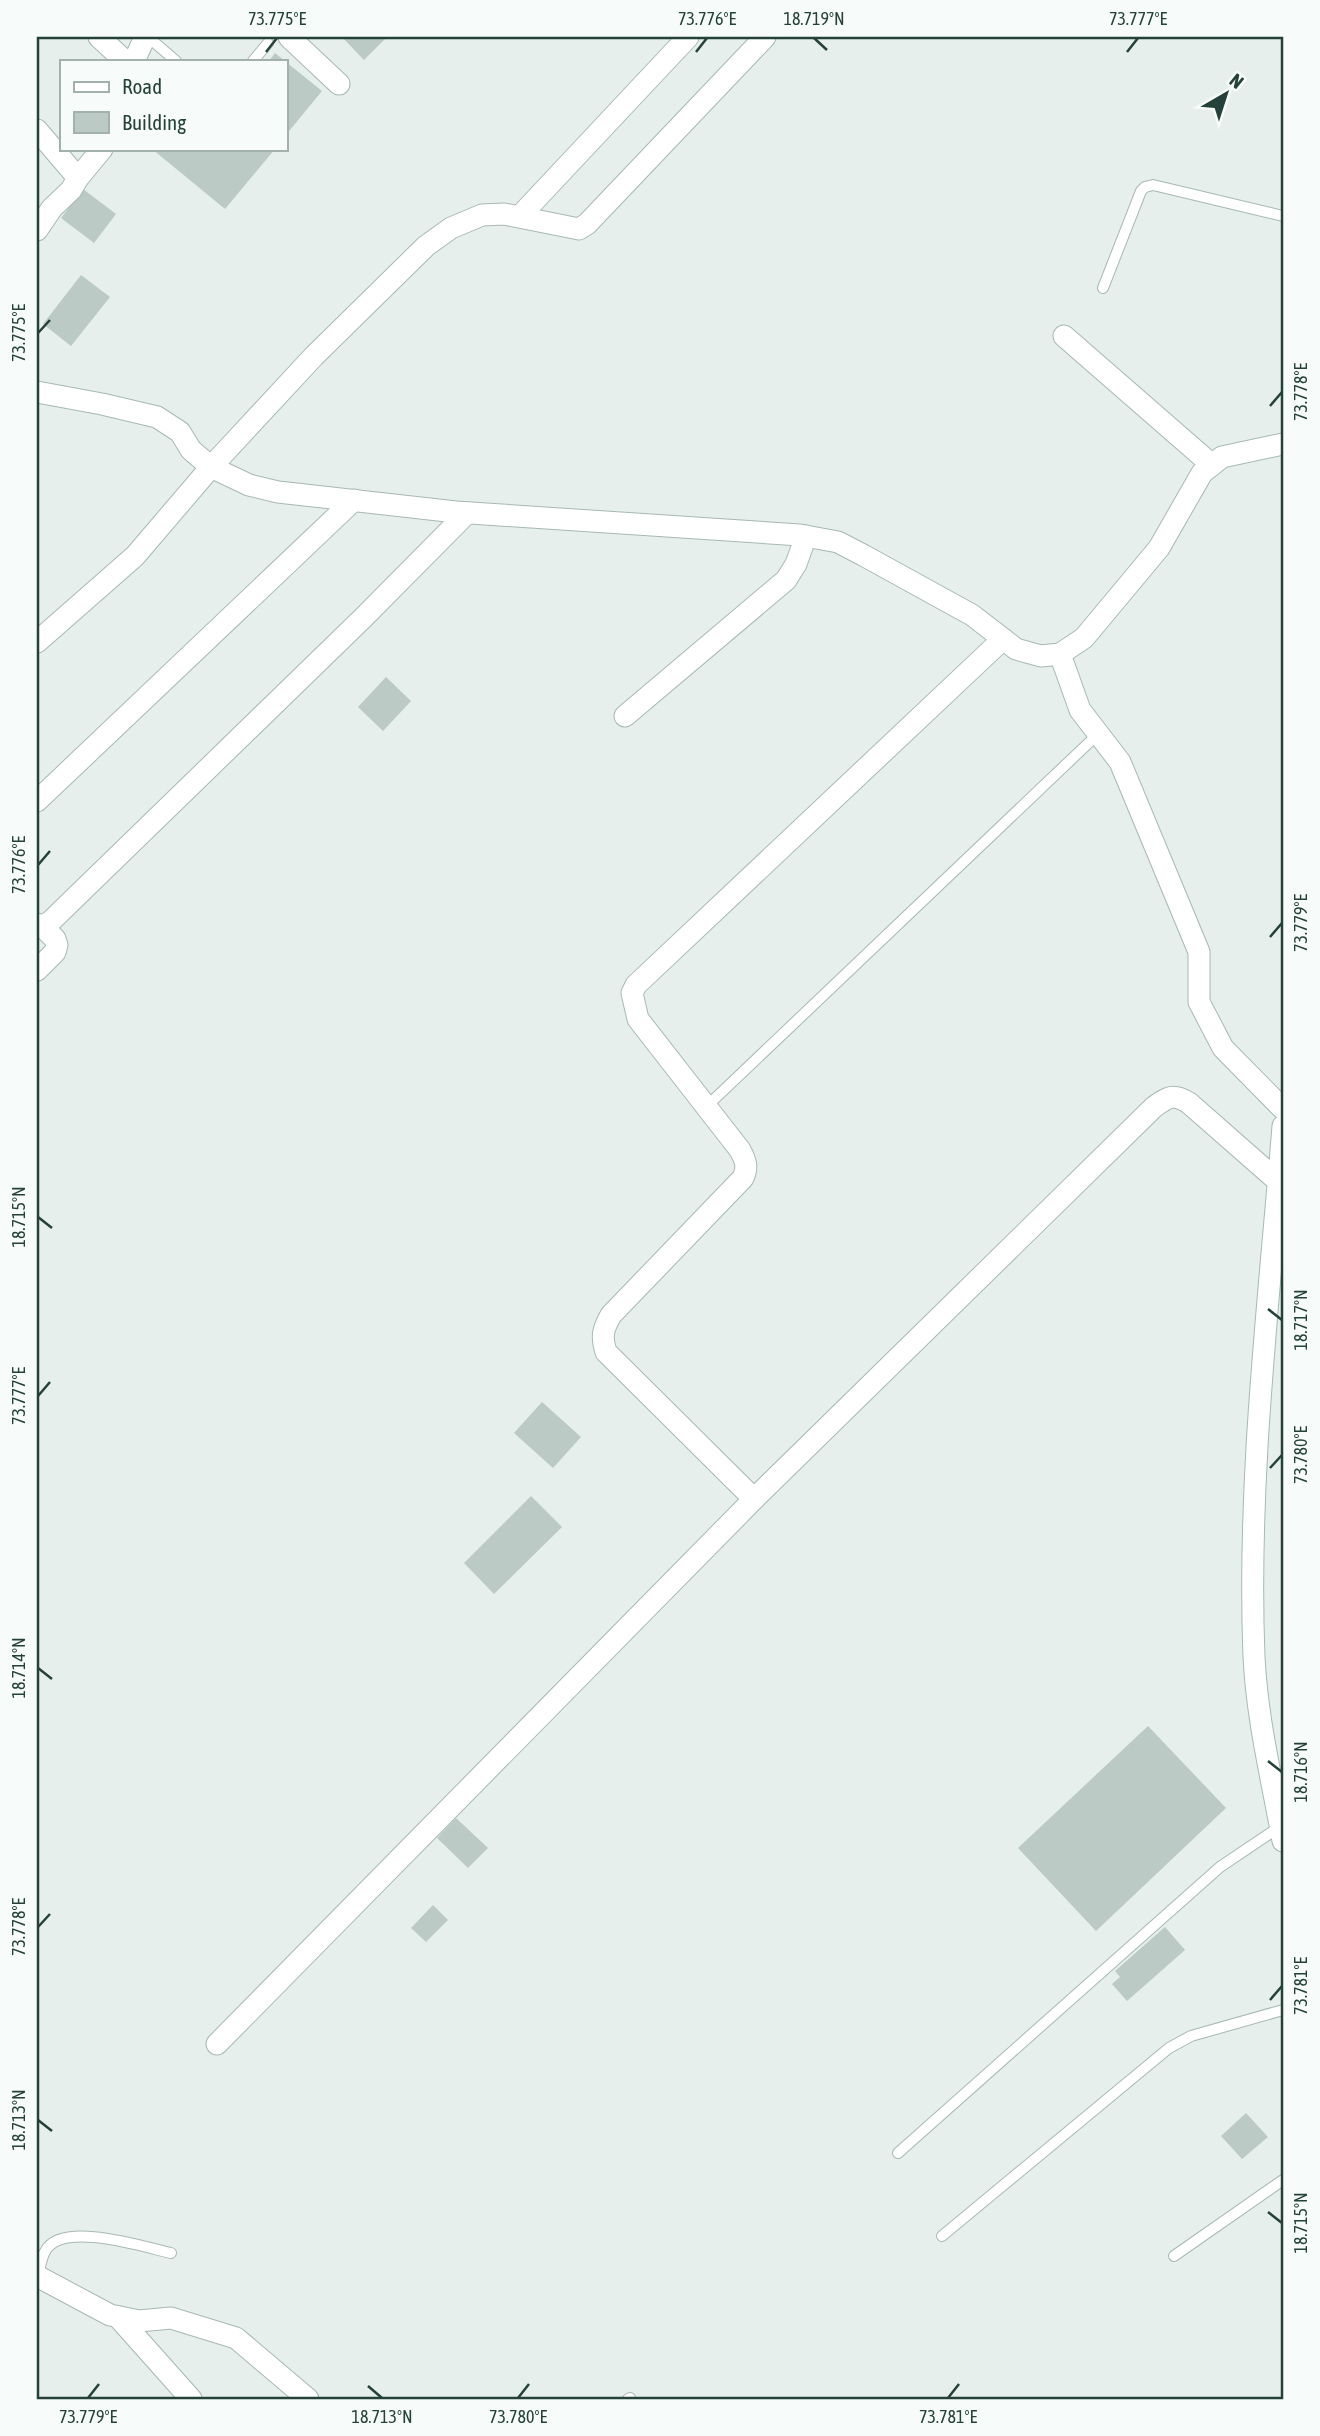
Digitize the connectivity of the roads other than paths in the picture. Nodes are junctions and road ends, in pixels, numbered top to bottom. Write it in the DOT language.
graph roads {
  1 [pos="99,37"];
  2 [pos="147,37"];
  3 [pos="289,37"];
  4 [pos="688,37"];
  5 [pos="765,37"];
  6 [pos="268,43"];
  7 [pos="124,60"];
  8 [pos="135,60"];
  9 [pos="175,60"];
  10 [pos="254,60"];
  11 [pos="339,84"];
  12 [pos="37,130"];
  13 [pos="101,150"];
  14 [pos="78,178"];
  15 [pos="520,216"];
  16 [pos="1283,216"];
  17 [pos="37,230"];
  18 [pos="1103,288"];
  19 [pos="1064,336"];
  20 [pos="37,393"];
  21 [pos="1283,444"];
  22 [pos="1212,465"];
  23 [pos="211,467"];
  24 [pos="354,500"];
  25 [pos="467,513"];
  26 [pos="806,536"];
  27 [pos="1003,639"];
  28 [pos="37,642"];
  29 [pos="1060,654"];
  30 [pos="625,716"];
  31 [pos="1098,734"];
  32 [pos="37,802"];
  33 [pos="39,925"];
  34 [pos="37,970"];
  35 [pos="706,1107"];
  36 [pos="1283,1109"];
  37 [pos="1283,1126"];
  38 [pos="1279,1182"];
  39 [pos="754,1499"];
  40 [pos="1282,1833"];
  41 [pos="1283,2010"];
  42 [pos="217,2044"];
  43 [pos="898,2153"];
  44 [pos="1283,2180"];
  45 [pos="942,2236"];
  46 [pos="171,2253"];
  47 [pos="1174,2256"];
  48 [pos="37,2276"];
  49 [pos="118,2317"];
  50 [pos="191,2399"];
  51 [pos="308,2399"];
  1 -- 7 [label="street"];
  2 -- 8 [label="street"];
  2 -- 9 [label="lane"];
  3 -- 11 [label="street"];
  4 -- 15 [label="street"];
  5 -- 15 [label="street"];
  6 -- 10 [label="lane"];
  12 -- 14 [label="street"];
  13 -- 14 [label="street"];
  14 -- 17 [label="street"];
  15 -- 23 [label="street"];
  16 -- 18 [label="lane"];
  19 -- 22 [label="street"];
  20 -- 23 [label="street"];
  21 -- 22 [label="street"];
  22 -- 29 [label="street"];
  23 -- 24 [label="street"];
  23 -- 28 [label="street"];
  24 -- 25 [label="street"];
  24 -- 32 [label="street"];
  25 -- 26 [label="street"];
  25 -- 33 [label="street"];
  26 -- 27 [label="street"];
  26 -- 30 [label="street"];
  27 -- 29 [label="street"];
  27 -- 35 [label="street"];
  29 -- 31 [label="street"];
  31 -- 35 [label="lane"];
  31 -- 36 [label="street"];
  33 -- 34 [label="street"];
  35 -- 39 [label="street"];
  37 -- 38 [label="street"];
  38 -- 39 [label="street"];
  38 -- 40 [label="street"];
  39 -- 42 [label="street"];
  40 -- 43 [label="lane"];
  41 -- 45 [label="lane"];
  44 -- 47 [label="lane"];
  46 -- 48 [label="lane"];
  48 -- 49 [label="street"];
  49 -- 50 [label="street"];
  49 -- 51 [label="street"];
}
